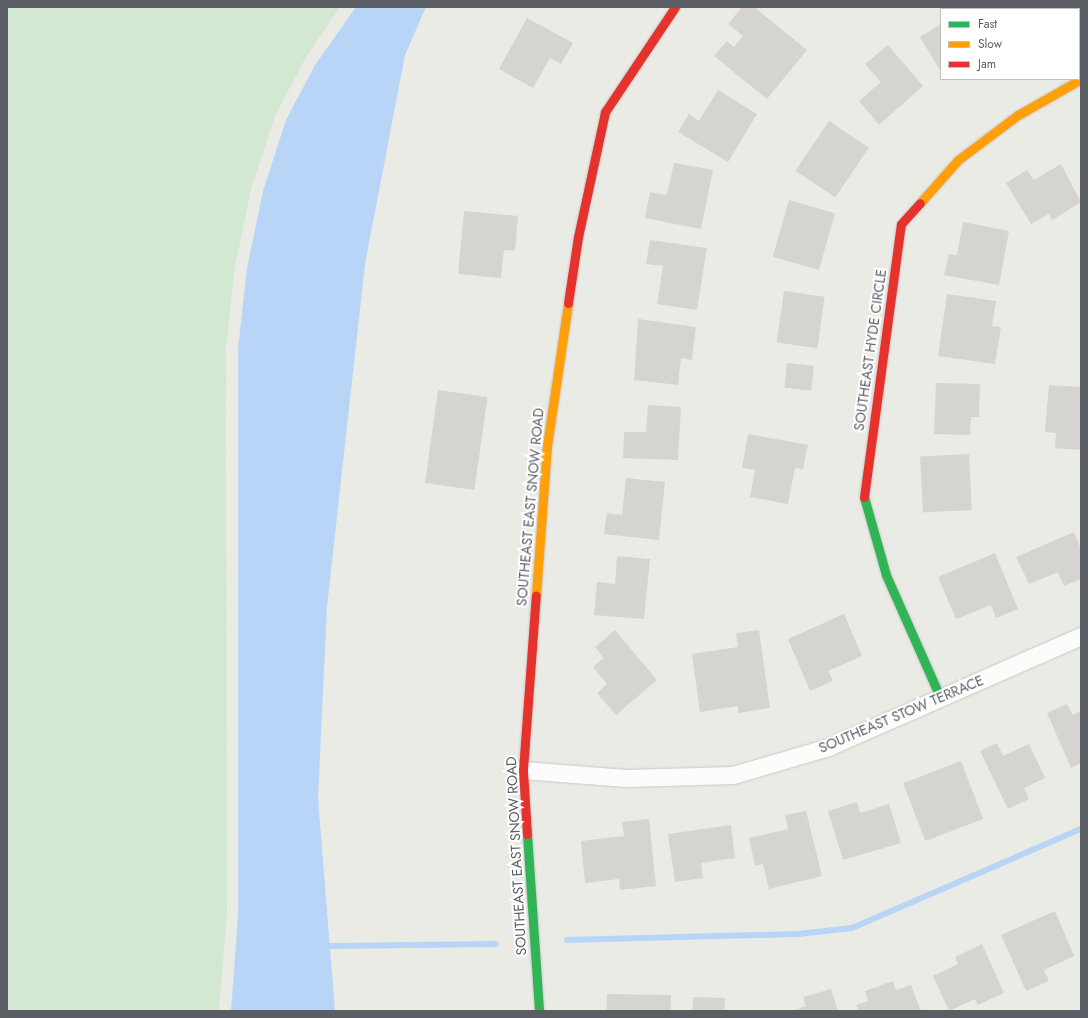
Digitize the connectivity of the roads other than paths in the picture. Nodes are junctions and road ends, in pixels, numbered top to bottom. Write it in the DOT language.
graph roads {
  1 [pos="675,7"];
  2 [pos="1079,80"];
  3 [pos="1081,636"];
  4 [pos="940,697"];
  5 [pos="524,770"];
  6 [pos="539,1011"];
  1 -- 5 [label="street, SOUTHEAST EAST SNOW ROAD"];
  2 -- 4 [label="street, SOUTHEAST HYDE CIRCLE"];
  3 -- 4 [label="street, SOUTHEAST STOW TERRACE"];
  4 -- 5 [label="street, SOUTHEAST STOW TERRACE"];
  5 -- 6 [label="street, SOUTHEAST EAST SNOW ROAD"];
}
